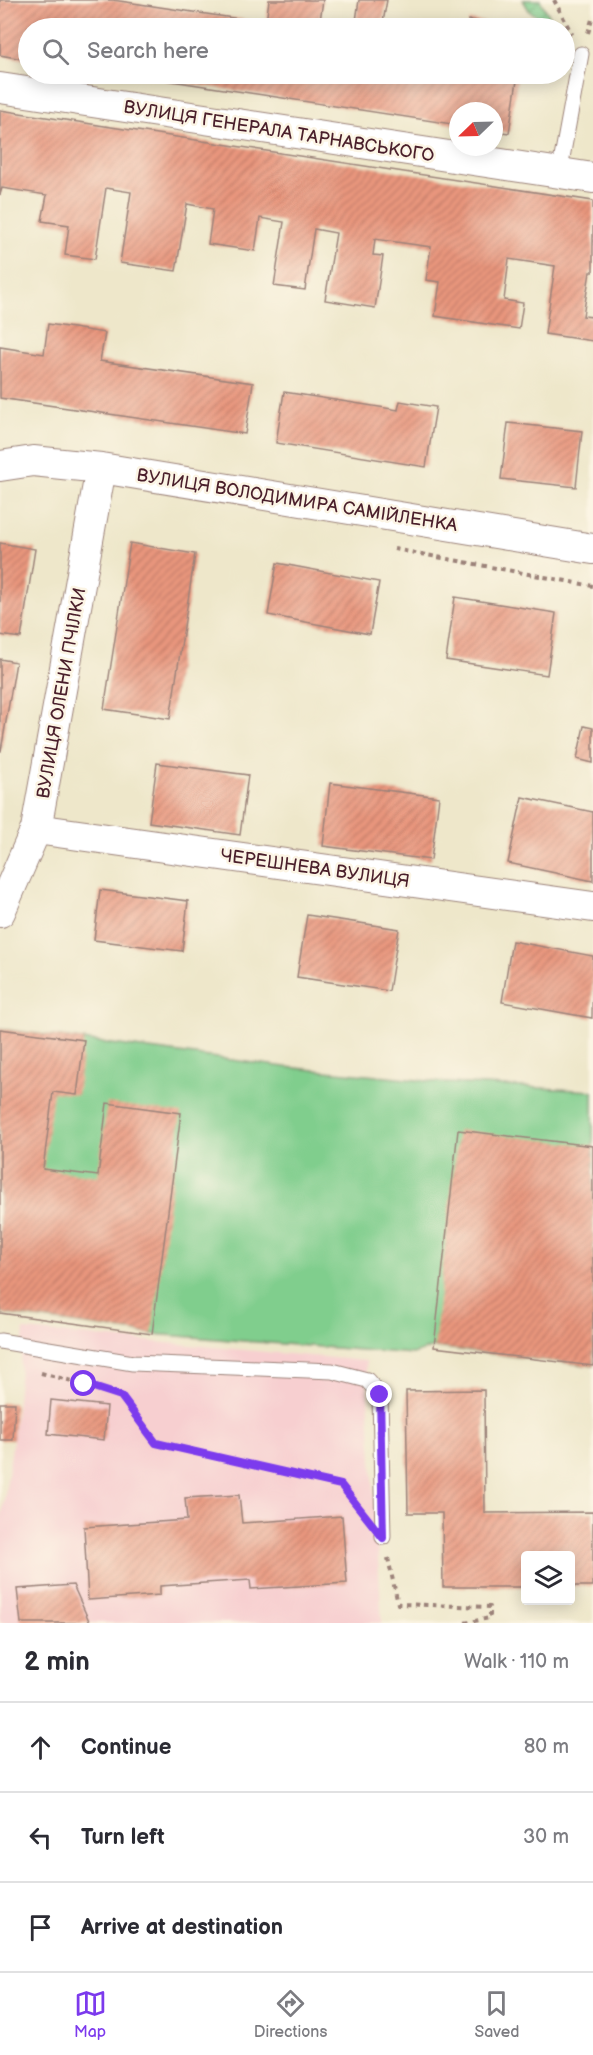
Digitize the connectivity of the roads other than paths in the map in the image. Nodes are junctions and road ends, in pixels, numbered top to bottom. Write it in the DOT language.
graph roads {
  1 [pos="581,54"];
  2 [pos="0,88"];
  3 [pos="560,174"];
  4 [pos="593,178"];
  5 [pos="0,466"];
  6 [pos="101,468"];
  7 [pos="593,549"];
  8 [pos="36,829"];
  9 [pos="593,907"];
  10 [pos="0,912"];
  11 [pos="0,1341"];
  12 [pos="383,1538"];
  1 -- 3 [label="lane"];
  2 -- 3 [label="street, ВУЛИЦЯ ГЕНЕРАЛА ТАРНАВСЬКОГО"];
  3 -- 4 [label="street, ВУЛИЦЯ ГЕНЕРАЛА ТАРНАВСЬКОГО"];
  5 -- 6 [label="street, ВУЛИЦЯ ВОЛОДИМИРА САМІЙЛЕНКА"];
  6 -- 7 [label="street, ВУЛИЦЯ ВОЛОДИМИРА САМІЙЛЕНКА"];
  6 -- 8 [label="street, ВУЛИЦЯ ОЛЕНИ ПЧІЛКИ"];
  8 -- 9 [label="street, ЧЕРЕШНЕВА ВУЛИЦЯ"];
  8 -- 10 [label="street, ВУЛИЦЯ ОЛЕНИ ПЧІЛКИ"];
  11 -- 12 [label="lane"];
}
